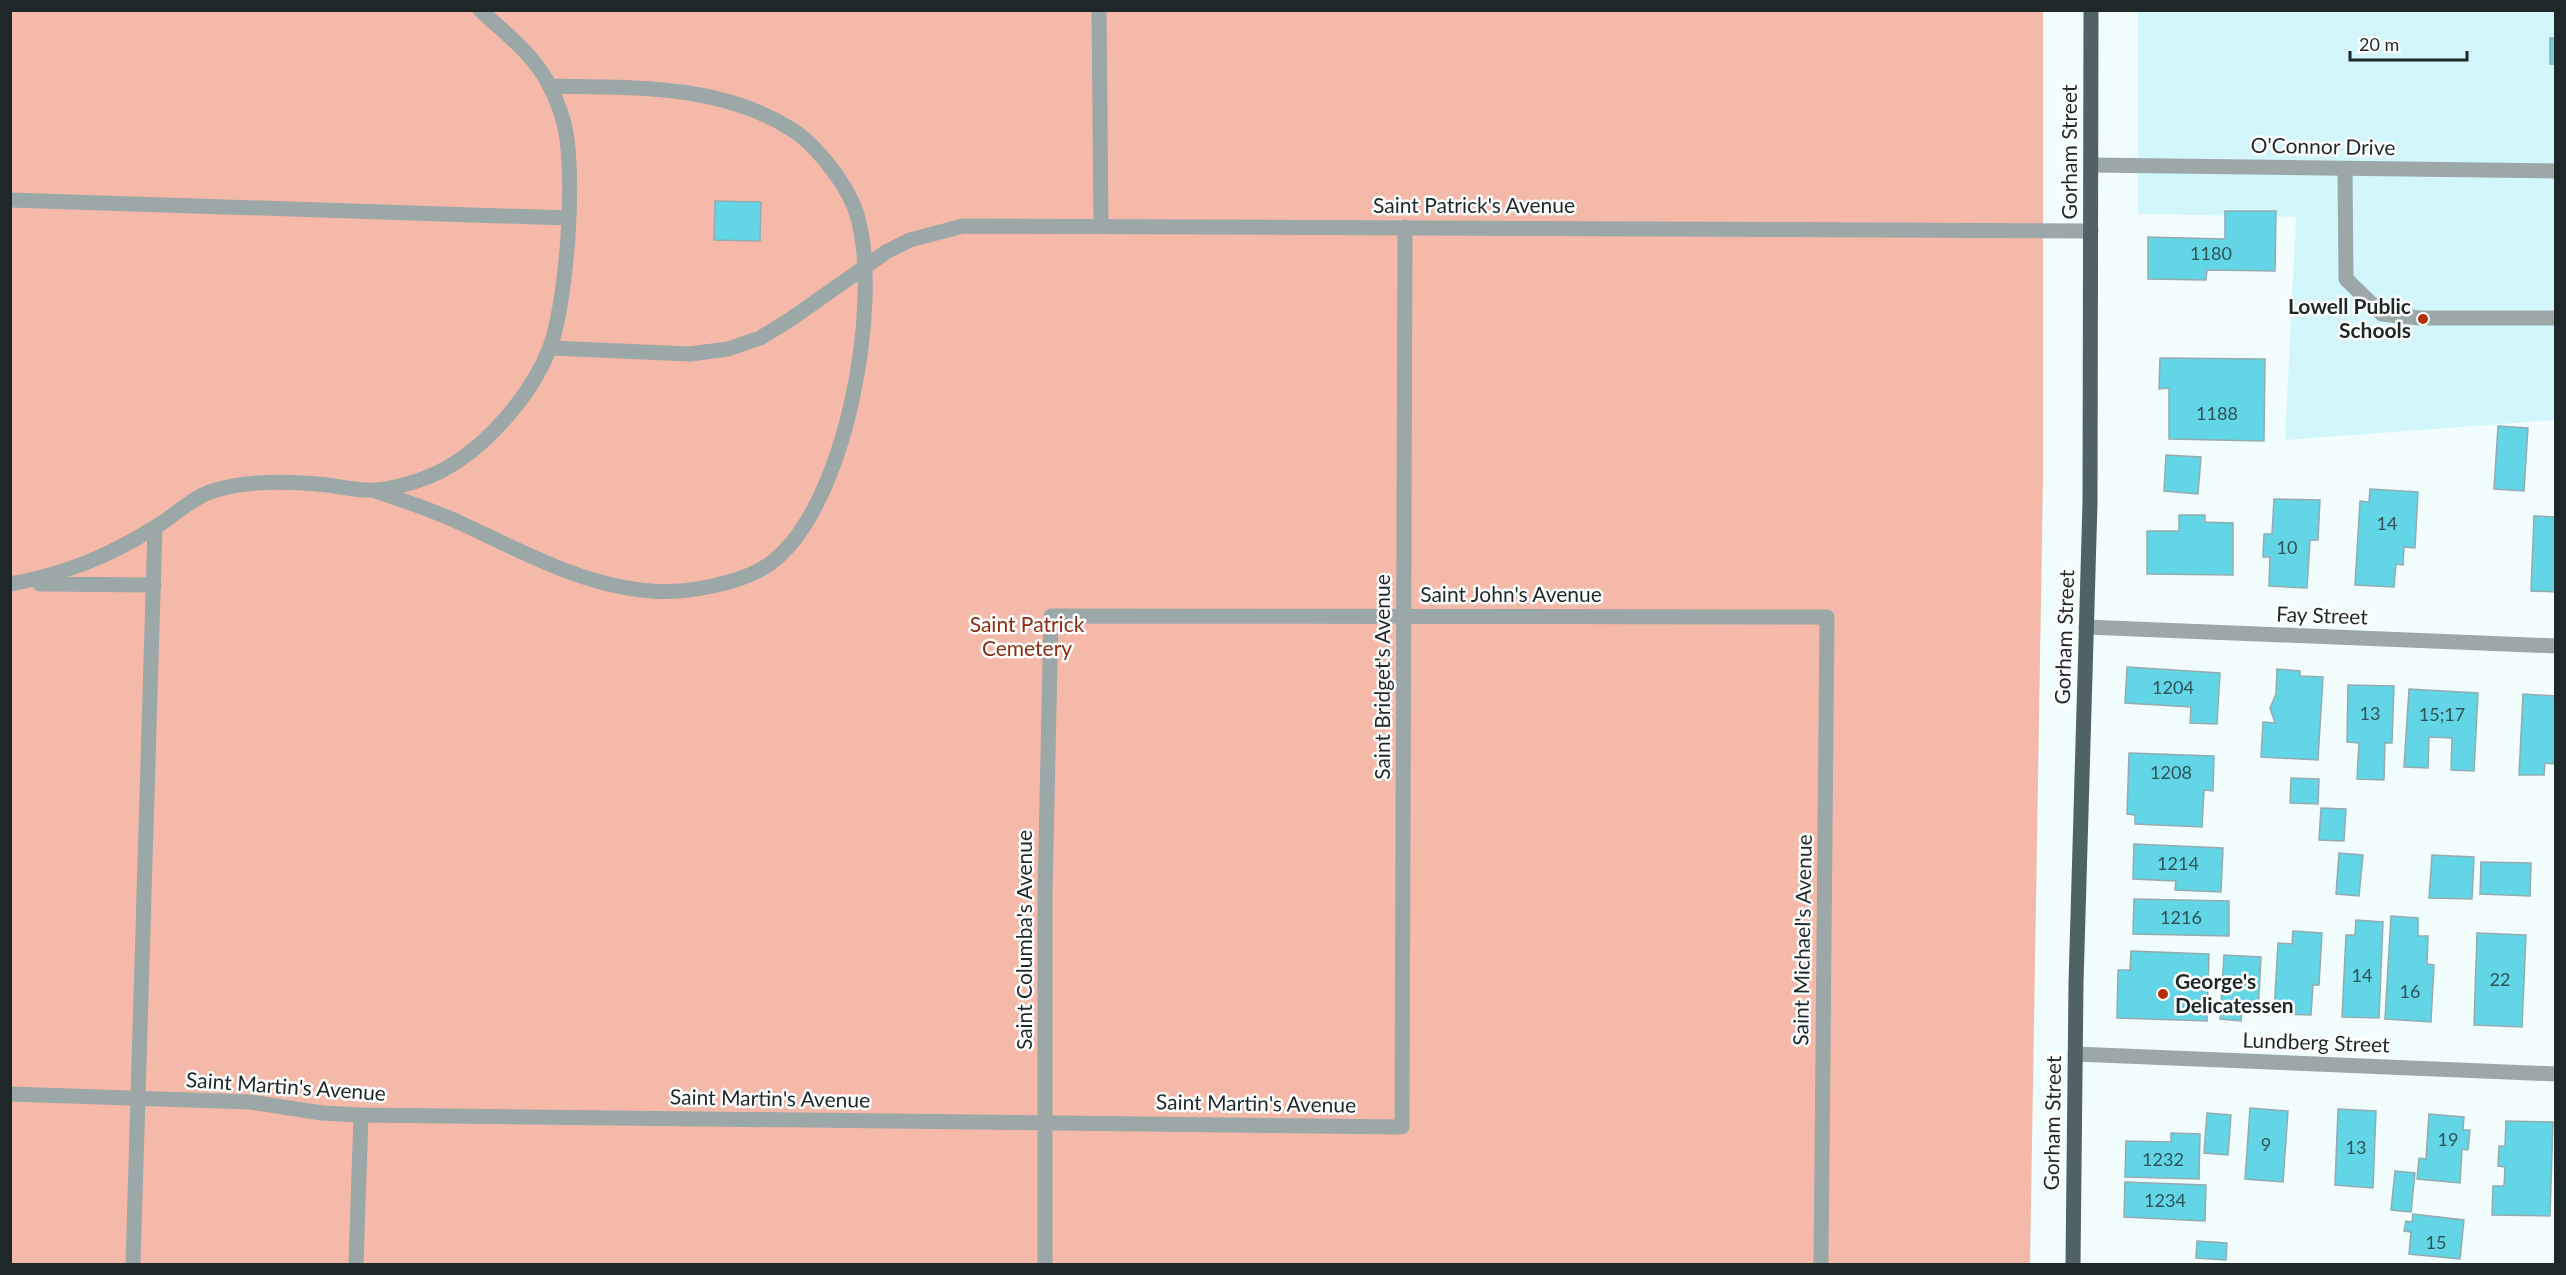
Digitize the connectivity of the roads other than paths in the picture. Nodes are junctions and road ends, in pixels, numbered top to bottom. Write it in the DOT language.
graph roads {
  1 [pos="480,10"];
  2 [pos="1099,10"];
  3 [pos="2091,10"];
  4 [pos="550,86"];
  5 [pos="2091,165"];
  6 [pos="2345,169"];
  7 [pos="2556,171"];
  8 [pos="10,200"];
  9 [pos="568,218"];
  10 [pos="1101,226"];
  11 [pos="1405,227"];
  12 [pos="2091,231"];
  13 [pos="866,267"];
  14 [pos="2556,318"];
  15 [pos="550,348"];
  16 [pos="375,491"];
  17 [pos="155,527"];
  18 [pos="10,584"];
  19 [pos="154,585"];
  20 [pos="1051,616"];
  21 [pos="1404,616"];
  22 [pos="1827,617"];
  23 [pos="2086,627"];
  24 [pos="2556,646"];
  25 [pos="2075,1054"];
  26 [pos="2556,1074"];
  27 [pos="10,1094"];
  28 [pos="139,1098"];
  29 [pos="361,1115"];
  30 [pos="1045,1123"];
  31 [pos="1402,1127"];
  32 [pos="133,1264"];
  33 [pos="356,1264"];
  34 [pos="1044,1264"];
  35 [pos="1821,1264"];
  36 [pos="2073,1264"];
  1 -- 4 [label="street"];
  2 -- 10 [label="street"];
  3 -- 5 [label="main road, Gorham Street"];
  4 -- 9 [label="street"];
  4 -- 13 [label="street"];
  5 -- 6 [label="street, O'Connor Drive"];
  5 -- 12 [label="main road, Gorham Street"];
  6 -- 7 [label="street, O'Connor Drive"];
  6 -- 14 [label="street"];
  8 -- 9 [label="street"];
  9 -- 15 [label="street"];
  10 -- 11 [label="street, Saint Patrick's Avenue"];
  10 -- 13 [label="street, Saint Patrick's Avenue"];
  11 -- 12 [label="street, Saint Patrick's Avenue"];
  11 -- 21 [label="street, Saint Bridget's Avenue"];
  12 -- 23 [label="main road, Gorham Street"];
  13 -- 15 [label="street, Saint Patrick's Avenue"];
  13 -- 16 [label="street"];
  15 -- 16 [label="street"];
  16 -- 17 [label="street"];
  17 -- 18 [label="street"];
  17 -- 19 [label="street"];
  18 -- 19 [label="street"];
  19 -- 28 [label="street"];
  20 -- 21 [label="street, Saint John's Avenue"];
  20 -- 30 [label="street, Saint Columba's Avenue"];
  21 -- 22 [label="street, Saint John's Avenue"];
  21 -- 31 [label="street, Saint Bridget's Avenue"];
  22 -- 35 [label="street, Saint Michael's Avenue"];
  23 -- 24 [label="street, Fay Street"];
  23 -- 25 [label="main road, Gorham Street"];
  25 -- 26 [label="street, Lundberg Street"];
  25 -- 36 [label="main road, Gorham Street"];
  27 -- 28 [label="street, Saint Martin's Avenue"];
  28 -- 29 [label="street, Saint Martin's Avenue"];
  28 -- 32 [label="street"];
  29 -- 30 [label="street, Saint Martin's Avenue"];
  29 -- 33 [label="street"];
  30 -- 31 [label="street, Saint Martin's Avenue"];
  30 -- 34 [label="street, Saint Columba's Avenue"];
}
